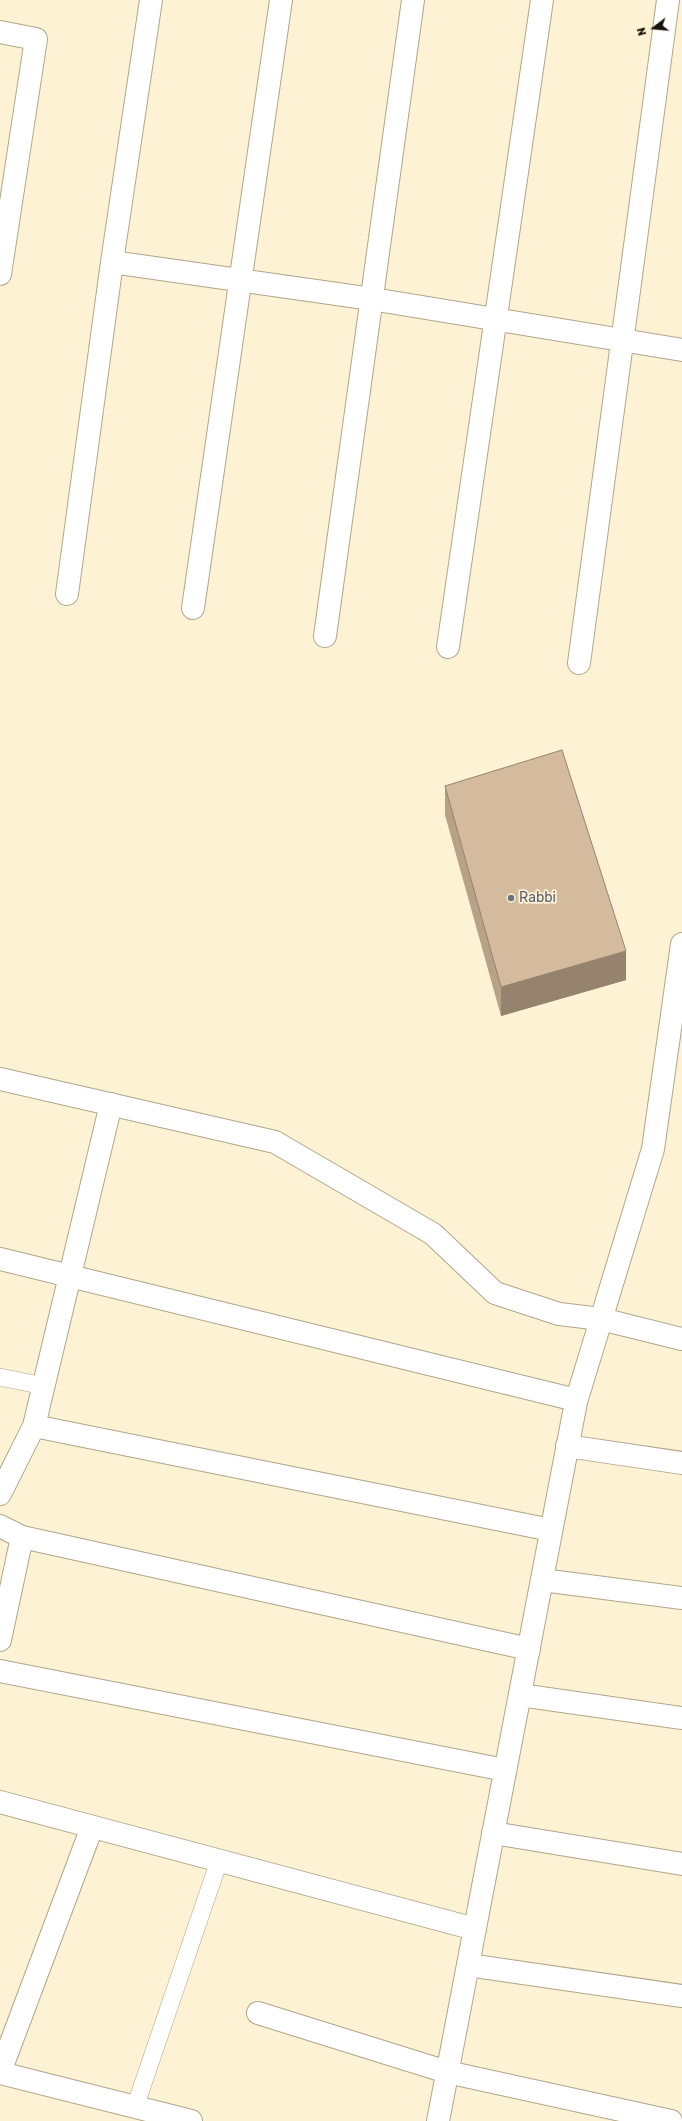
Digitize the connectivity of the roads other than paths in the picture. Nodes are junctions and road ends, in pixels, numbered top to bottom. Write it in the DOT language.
graph roads {
  1 [pos="151,0"];
  2 [pos="281,0"];
  3 [pos="413,0"];
  4 [pos="542,0"];
  5 [pos="668,0"];
  6 [pos="0,32"];
  7 [pos="112,262"];
  8 [pos="0,274"];
  9 [pos="240,280"];
  10 [pos="372,299"];
  11 [pos="496,320"];
  12 [pos="622,340"];
  13 [pos="682,350"];
  14 [pos="67,594"];
  15 [pos="193,608"];
  16 [pos="325,636"];
  17 [pos="448,647"];
  18 [pos="579,663"];
  19 [pos="682,944"];
  20 [pos="0,1079"];
  21 [pos="112,1104"];
  22 [pos="0,1259"];
  23 [pos="71,1276"];
  24 [pos="601,1319"];
  25 [pos="682,1339"];
  26 [pos="0,1377"];
  27 [pos="44,1386"];
  28 [pos="576,1400"];
  29 [pos="34,1426"];
  30 [pos="567,1446"];
  31 [pos="682,1463"];
  32 [pos="0,1494"];
  33 [pos="0,1526"];
  34 [pos="551,1530"];
  35 [pos="22,1537"];
  36 [pos="542,1580"];
  37 [pos="682,1598"];
  38 [pos="0,1640"];
  39 [pos="528,1649"];
  40 [pos="0,1671"];
  41 [pos="520,1694"];
  42 [pos="682,1718"];
  43 [pos="505,1770"];
  44 [pos="0,1802"];
  45 [pos="92,1827"];
  46 [pos="493,1833"];
  47 [pos="219,1861"];
  48 [pos="682,1864"];
  49 [pos="475,1929"];
  50 [pos="468,1965"];
  51 [pos="682,1996"];
  52 [pos="258,2013"];
  53 [pos="0,2072"];
  54 [pos="447,2072"];
  55 [pos="135,2107"];
  56 [pos="191,2121"];
  57 [pos="438,2121"];
  58 [pos="671,2121"];
  1 -- 7 [label="street"];
  2 -- 9 [label="street"];
  3 -- 10 [label="street"];
  4 -- 11 [label="street"];
  5 -- 12 [label="street"];
  6 -- 8 [label="street"];
  7 -- 9 [label="street"];
  7 -- 14 [label="street"];
  9 -- 10 [label="street"];
  9 -- 15 [label="street"];
  10 -- 11 [label="street"];
  10 -- 16 [label="street"];
  11 -- 12 [label="street"];
  11 -- 17 [label="street"];
  12 -- 13 [label="street"];
  12 -- 18 [label="street"];
  19 -- 24 [label="street"];
  20 -- 21 [label="street"];
  21 -- 23 [label="street"];
  21 -- 24 [label="street"];
  22 -- 23 [label="street"];
  23 -- 27 [label="street"];
  23 -- 28 [label="street"];
  24 -- 25 [label="street"];
  24 -- 28 [label="street"];
  26 -- 27 [label="lane"];
  27 -- 29 [label="street"];
  28 -- 30 [label="street"];
  29 -- 32 [label="street"];
  29 -- 34 [label="street"];
  30 -- 31 [label="street"];
  30 -- 34 [label="street"];
  33 -- 35 [label="street"];
  34 -- 36 [label="street"];
  35 -- 38 [label="street"];
  35 -- 39 [label="street"];
  36 -- 37 [label="street"];
  36 -- 39 [label="street"];
  39 -- 41 [label="street"];
  40 -- 43 [label="street"];
  41 -- 42 [label="street"];
  41 -- 43 [label="street"];
  43 -- 46 [label="street"];
  44 -- 45 [label="street"];
  45 -- 47 [label="street"];
  45 -- 53 [label="street"];
  46 -- 48 [label="street"];
  46 -- 49 [label="street"];
  47 -- 49 [label="street"];
  47 -- 55 [label="lane"];
  49 -- 50 [label="street"];
  50 -- 51 [label="street"];
  50 -- 54 [label="street"];
  52 -- 54 [label="street"];
  53 -- 55 [label="street"];
  54 -- 57 [label="street"];
  54 -- 58 [label="street"];
  55 -- 56 [label="street"];
}
